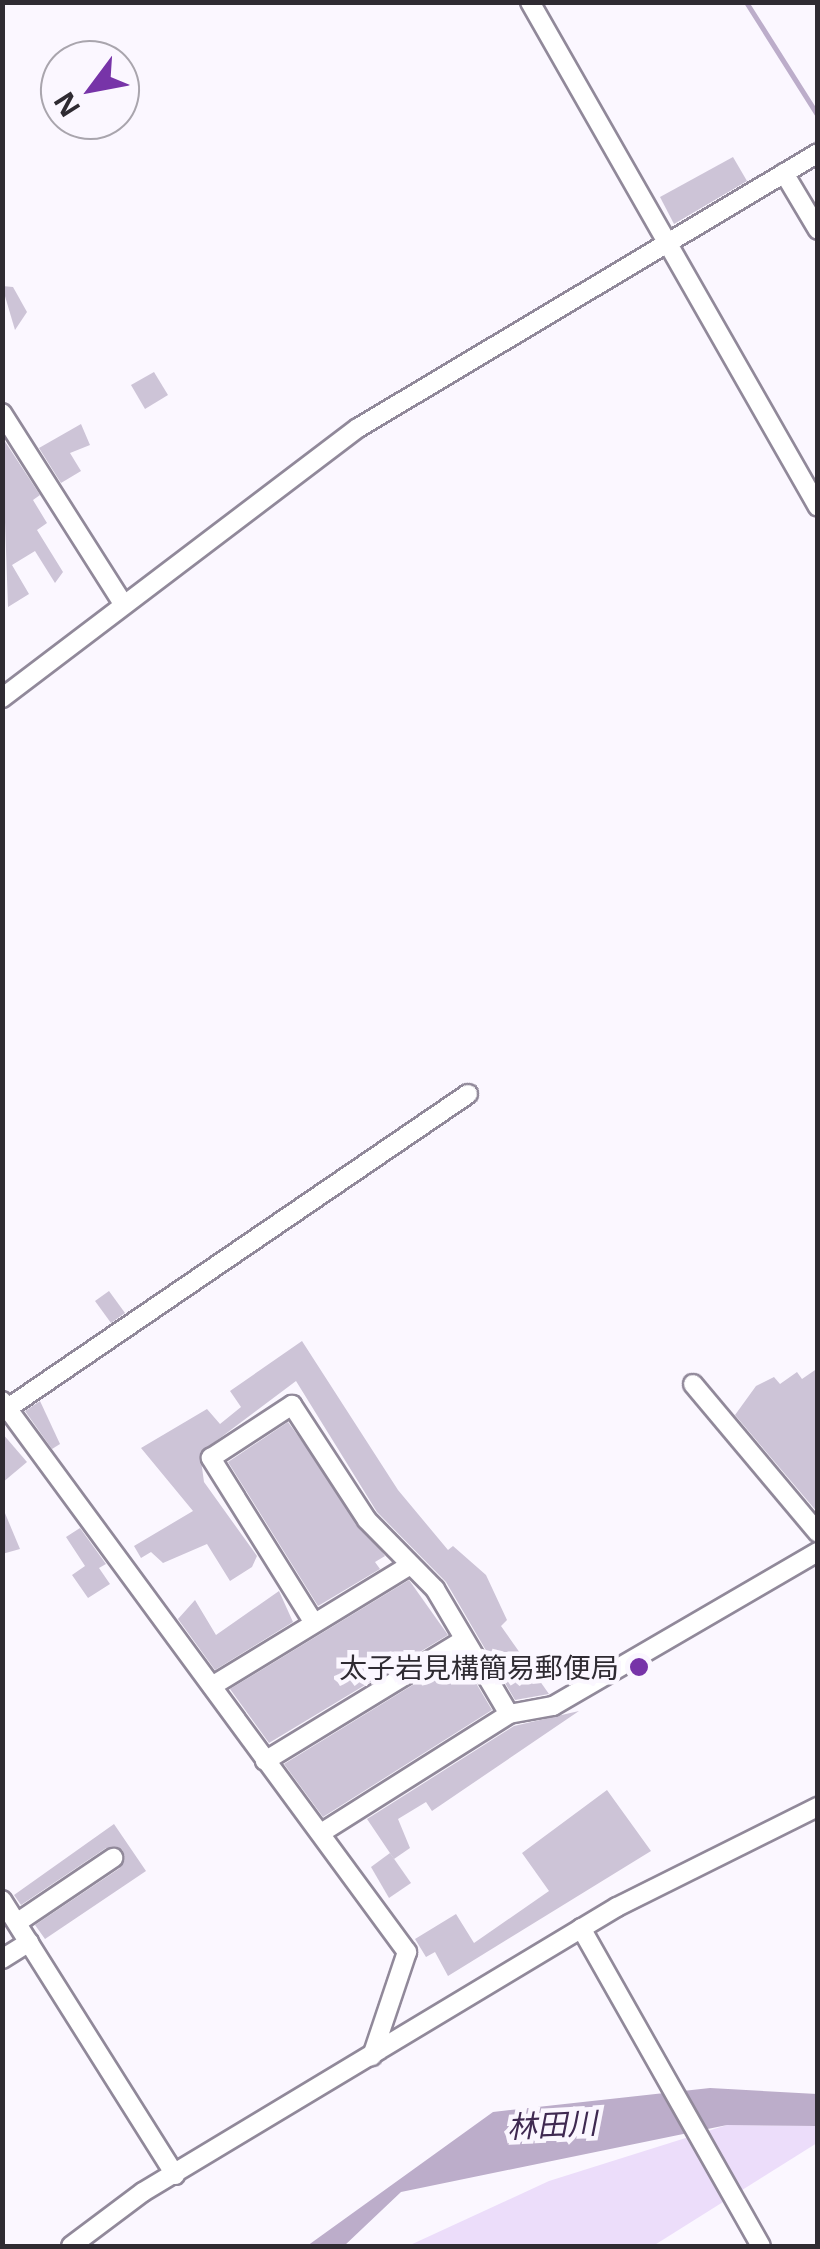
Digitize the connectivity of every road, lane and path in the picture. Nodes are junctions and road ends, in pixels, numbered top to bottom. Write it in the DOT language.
graph roads {
  1 [pos="530,2"];
  2 [pos="818,153"];
  3 [pos="784,174"];
  4 [pos="818,230"];
  5 [pos="669,243"];
  6 [pos="2,413"];
  7 [pos="818,507"];
  8 [pos="124,605"];
  9 [pos="2,698"];
  10 [pos="468,1094"];
  11 [pos="694,1384"];
  12 [pos="5,1404"];
  13 [pos="818,1532"];
  14 [pos="818,1552"];
  15 [pos="407,1567"];
  16 [pos="314,1622"];
  17 [pos="463,1640"];
  18 [pos="212,1686"];
  19 [pos="509,1714"];
  20 [pos="265,1761"];
  21 [pos="818,1807"];
  22 [pos="321,1834"];
  23 [pos="114,1858"];
  24 [pos="2,1900"];
  25 [pos="18,1922"];
  26 [pos="582,1928"];
  27 [pos="29,1942"];
  28 [pos="2,1960"];
  29 [pos="372,2056"];
  30 [pos="175,2174"];
  31 [pos="71,2246"];
  32 [pos="761,2246"];
  1 -- 5 [label="street"];
  2 -- 3 [label="street"];
  3 -- 4 [label="street"];
  3 -- 5 [label="street"];
  5 -- 7 [label="street"];
  5 -- 8 [label="street"];
  6 -- 8 [label="street"];
  8 -- 9 [label="street"];
  10 -- 12 [label="street"];
  11 -- 13 [label="street"];
  12 -- 18 [label="street"];
  14 -- 19 [label="street"];
  15 -- 16 [label="street"];
  15 -- 16 [label="street"];
  15 -- 17 [label="street"];
  16 -- 18 [label="street"];
  17 -- 19 [label="street"];
  17 -- 20 [label="street"];
  18 -- 20 [label="street"];
  19 -- 22 [label="street"];
  20 -- 22 [label="street"];
  21 -- 26 [label="street"];
  22 -- 29 [label="street"];
  23 -- 25 [label="street"];
  24 -- 25 [label="street"];
  25 -- 27 [label="street"];
  26 -- 29 [label="street"];
  26 -- 32 [label="street"];
  27 -- 28 [label="street"];
  27 -- 30 [label="street"];
  29 -- 30 [label="street"];
  30 -- 31 [label="street"];
}
